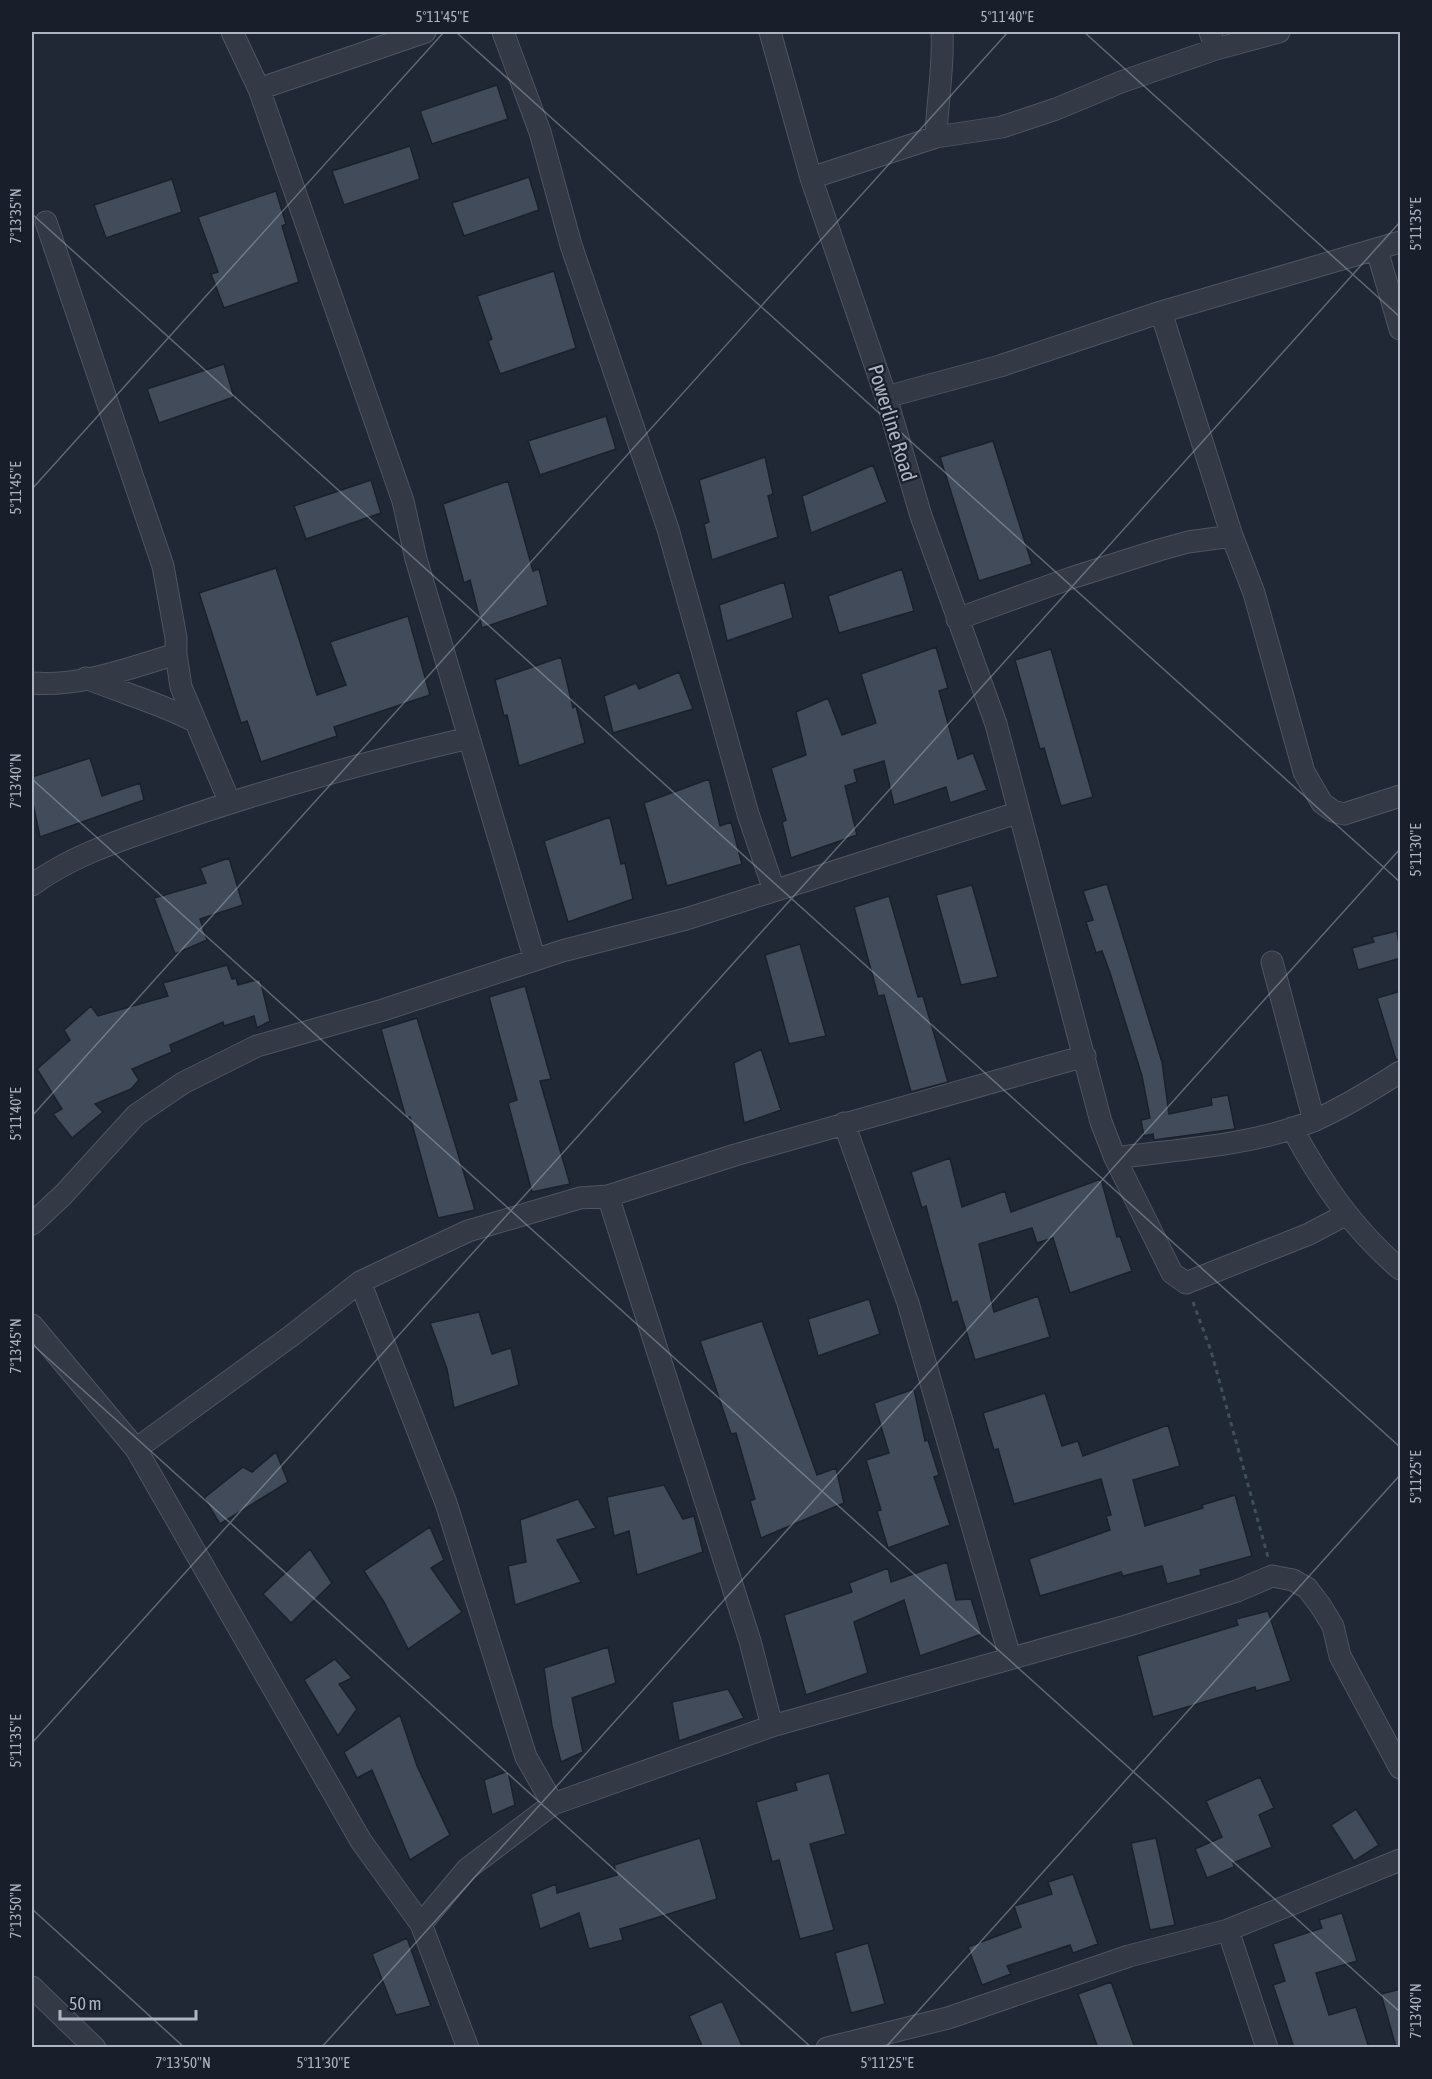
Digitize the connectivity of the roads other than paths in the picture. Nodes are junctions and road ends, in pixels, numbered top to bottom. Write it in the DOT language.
graph roads {
  1 [pos="232,32"];
  2 [pos="425,32"];
  3 [pos="503,32"];
  4 [pos="770,32"];
  5 [pos="942,32"];
  6 [pos="1279,32"];
  7 [pos="1213,40"];
  8 [pos="259,89"];
  9 [pos="936,137"];
  10 [pos="811,178"];
  11 [pos="46,222"];
  12 [pos="1401,242"];
  13 [pos="1377,250"];
  14 [pos="1161,312"];
  15 [pos="1401,329"];
  16 [pos="886,397"];
  17 [pos="1232,536"];
  18 [pos="957,620"];
  19 [pos="176,654"];
  20 [pos="86,678"];
  21 [pos="32,683"];
  22 [pos="194,721"];
  23 [pos="469,738"];
  24 [pos="1401,796"];
  25 [pos="230,803"];
  26 [pos="1017,813"];
  27 [pos="32,885"];
  28 [pos="774,890"];
  29 [pos="535,960"];
  30 [pos="1272,962"];
  31 [pos="1085,1056"];
  32 [pos="1401,1072"];
  33 [pos="1314,1121"];
  34 [pos="844,1123"];
  35 [pos="1292,1128"];
  36 [pos="1115,1158"];
  37 [pos="608,1196"];
  38 [pos="1345,1215"];
  39 [pos="32,1224"];
  40 [pos="1401,1269"];
  41 [pos="360,1282"];
  42 [pos="32,1326"];
  43 [pos="136,1449"];
  44 [pos="1010,1657"];
  45 [pos="772,1726"];
  46 [pos="1401,1768"];
  47 [pos="553,1804"];
  48 [pos="1401,1860"];
  49 [pos="421,1924"];
  50 [pos="1228,1930"];
  51 [pos="32,1986"];
  52 [pos="95,2048"];
  53 [pos="468,2048"];
  54 [pos="827,2048"];
  55 [pos="1267,2048"];
  1 -- 8 [label="street"];
  2 -- 8 [label="street"];
  3 -- 28 [label="street"];
  4 -- 10 [label="street, Powerline Road"];
  5 -- 9 [label="street"];
  6 -- 7 [label="street"];
  7 -- 9 [label="street"];
  8 -- 23 [label="street"];
  9 -- 10 [label="street"];
  10 -- 16 [label="street, Powerline Road"];
  11 -- 19 [label="street"];
  12 -- 13 [label="street"];
  13 -- 14 [label="street"];
  13 -- 15 [label="street"];
  14 -- 16 [label="street"];
  14 -- 17 [label="street"];
  16 -- 18 [label="street, Powerline Road"];
  17 -- 18 [label="street"];
  17 -- 24 [label="street"];
  18 -- 26 [label="street, Powerline Road"];
  19 -- 20 [label="street"];
  19 -- 22 [label="street"];
  20 -- 21 [label="street"];
  20 -- 22 [label="street"];
  22 -- 25 [label="street"];
  23 -- 25 [label="street"];
  23 -- 29 [label="street"];
  25 -- 27 [label="street"];
  26 -- 28 [label="street"];
  26 -- 31 [label="street, Powerline Road"];
  28 -- 29 [label="street"];
  29 -- 39 [label="street"];
  30 -- 33 [label="street"];
  31 -- 34 [label="street"];
  31 -- 36 [label="street, Powerline Road"];
  32 -- 33 [label="street"];
  33 -- 35 [label="street"];
  34 -- 37 [label="street"];
  34 -- 44 [label="street"];
  35 -- 36 [label="street"];
  35 -- 38 [label="street"];
  36 -- 38 [label="street, Powerline Road"];
  37 -- 41 [label="street"];
  37 -- 45 [label="street"];
  38 -- 40 [label="street"];
  41 -- 43 [label="street"];
  41 -- 47 [label="street"];
  42 -- 43 [label="street"];
  43 -- 49 [label="street"];
  44 -- 45 [label="street"];
  44 -- 46 [label="street"];
  45 -- 47 [label="street"];
  47 -- 49 [label="street"];
  48 -- 50 [label="street"];
  49 -- 53 [label="street"];
  50 -- 54 [label="street"];
  50 -- 55 [label="street"];
  51 -- 52 [label="street"];
}
